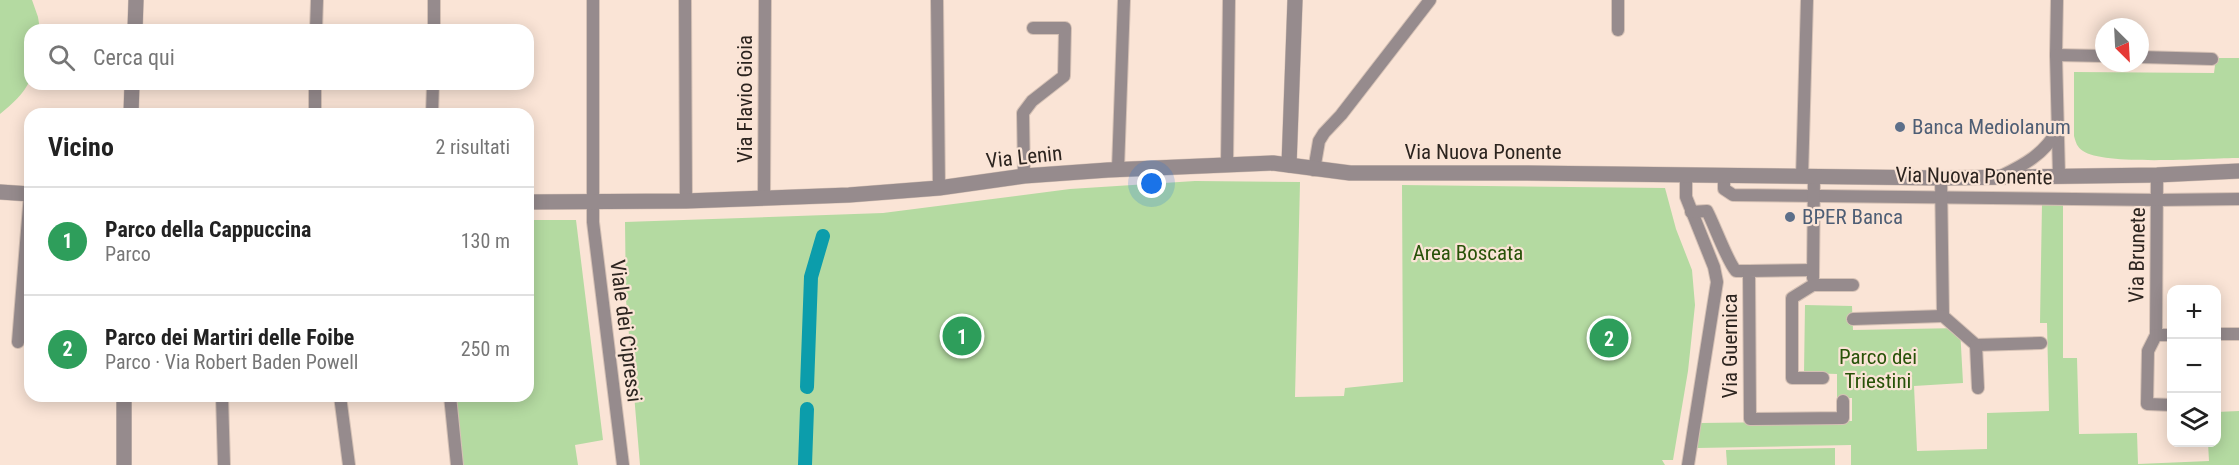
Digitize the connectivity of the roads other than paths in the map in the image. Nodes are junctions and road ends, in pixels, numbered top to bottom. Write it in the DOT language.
graph roads {
  1 [pos="136,0"];
  2 [pos="317,0"];
  3 [pos="434,0"];
  4 [pos="593,0"];
  5 [pos="686,0"];
  6 [pos="765,0"];
  7 [pos="937,0"];
  8 [pos="1124,0"];
  9 [pos="1229,0"];
  10 [pos="1295,0"];
  11 [pos="1430,0"];
  12 [pos="1618,0"];
  13 [pos="1807,0"];
  14 [pos="2057,0"];
  15 [pos="135,24"];
  16 [pos="316,24"];
  17 [pos="434,24"];
  18 [pos="1033,28"];
  19 [pos="1618,30"];
  20 [pos="2056,55"];
  21 [pos="2095,56"];
  22 [pos="2149,57"];
  23 [pos="2212,59"];
  24 [pos="132,90"];
  25 [pos="315,90"];
  26 [pos="433,90"];
  27 [pos="131,108"];
  28 [pos="315,108"];
  29 [pos="432,108"];
  30 [pos="2057,130"];
  31 [pos="1227,164"];
  32 [pos="1289,165"];
  33 [pos="1118,169"];
  34 [pos="1314,170"];
  35 [pos="2239,171"];
  36 [pos="2157,175"];
  37 [pos="1024,176"];
  38 [pos="1686,176"];
  39 [pos="1725,176"];
  40 [pos="2059,176"];
  41 [pos="1808,177"];
  42 [pos="1999,177"];
  43 [pos="1941,178"];
  44 [pos="939,188"];
  45 [pos="0,192"];
  46 [pos="24,194"];
  47 [pos="1814,196"];
  48 [pos="1942,197"];
  49 [pos="764,198"];
  50 [pos="2239,199"];
  51 [pos="2157,200"];
  52 [pos="592,201"];
  53 [pos="686,201"];
  54 [pos="534,202"];
  55 [pos="1691,212"];
  56 [pos="24,268"];
  57 [pos="1813,270"];
  58 [pos="1749,271"];
  59 [pos="1813,285"];
  60 [pos="1853,285"];
  61 [pos="1943,316"];
  62 [pos="1853,319"];
  63 [pos="2221,334"];
  64 [pos="2239,334"];
  65 [pos="2156,335"];
  66 [pos="2167,335"];
  67 [pos="18,342"];
  68 [pos="2040,343"];
  69 [pos="1976,345"];
  70 [pos="1823,378"];
  71 [pos="1978,388"];
  72 [pos="1843,401"];
  73 [pos="124,402"];
  74 [pos="222,402"];
  75 [pos="341,402"];
  76 [pos="451,402"];
  77 [pos="2167,405"];
  78 [pos="123,465"];
  79 [pos="224,465"];
  80 [pos="350,465"];
  81 [pos="457,465"];
  82 [pos="623,465"];
  83 [pos="1688,465"];
  1 -- 15 [label="street"];
  2 -- 16 [label="street"];
  3 -- 17 [label="street"];
  4 -- 52 [label="street, Viale dei Cipressi"];
  5 -- 53 [label="street"];
  6 -- 49 [label="street, Via Flavio Gioia"];
  7 -- 44 [label="street"];
  8 -- 33 [label="street"];
  9 -- 31 [label="street"];
  10 -- 32 [label="street"];
  11 -- 34 [label="street"];
  12 -- 19 [label="street"];
  13 -- 41 [label="street"];
  14 -- 20 [label="street"];
  18 -- 37 [label="street"];
  20 -- 21 [label="street"];
  20 -- 30 [label="street"];
  22 -- 23 [label="street"];
  24 -- 27 [label="street"];
  25 -- 28 [label="street"];
  26 -- 29 [label="street"];
  30 -- 40 [label="street"];
  30 -- 42 [label="street"];
  31 -- 32 [label="street, Via Lenin"];
  31 -- 33 [label="street, Via Lenin"];
  32 -- 34 [label="street, Via Lenin"];
  33 -- 37 [label="street, Via Lenin"];
  34 -- 38 [label="street, Via Nuova Ponente"];
  35 -- 36 [label="street, Via Nuova Ponente"];
  36 -- 40 [label="street, Via Nuova Ponente"];
  36 -- 51 [label="street, Via Brunete"];
  37 -- 44 [label="street, Via Lenin"];
  38 -- 39 [label="street, Via Nuova Ponente"];
  38 -- 55 [label="street"];
  39 -- 41 [label="street, Via Nuova Ponente"];
  39 -- 47 [label="street, Via Nuova Ponente"];
  40 -- 42 [label="street, Via Nuova Ponente"];
  41 -- 43 [label="street, Via Nuova Ponente"];
  41 -- 47 [label="street"];
  42 -- 43 [label="street, Via Nuova Ponente"];
  43 -- 48 [label="street"];
  44 -- 49 [label="street, Via Lenin"];
  45 -- 46 [label="street"];
  47 -- 48 [label="street, Via Nuova Ponente"];
  47 -- 57 [label="street"];
  48 -- 51 [label="street, Via Nuova Ponente"];
  48 -- 61 [label="street"];
  49 -- 53 [label="street, Via Lenin"];
  50 -- 51 [label="street, Via Nuova Ponente"];
  51 -- 65 [label="street, Via Brunete"];
  52 -- 53 [label="street, Via Lenin"];
  52 -- 54 [label="street, Via Lenin"];
  52 -- 82 [label="street, Viale dei Cipressi"];
  55 -- 58 [label="street, Via Guernica"];
  55 -- 83 [label="street"];
  56 -- 67 [label="street"];
  57 -- 58 [label="street, Via Guernica"];
  57 -- 59 [label="street"];
  58 -- 72 [label="street, Via Guernica"];
  59 -- 60 [label="street"];
  59 -- 70 [label="street"];
  61 -- 62 [label="street"];
  61 -- 69 [label="street"];
  63 -- 64 [label="street"];
  65 -- 66 [label="street"];
  65 -- 77 [label="street, Via Brunete"];
  68 -- 69 [label="street"];
  69 -- 71 [label="street"];
  73 -- 78 [label="street"];
  74 -- 79 [label="street"];
  75 -- 80 [label="street"];
  76 -- 81 [label="street"];
}
